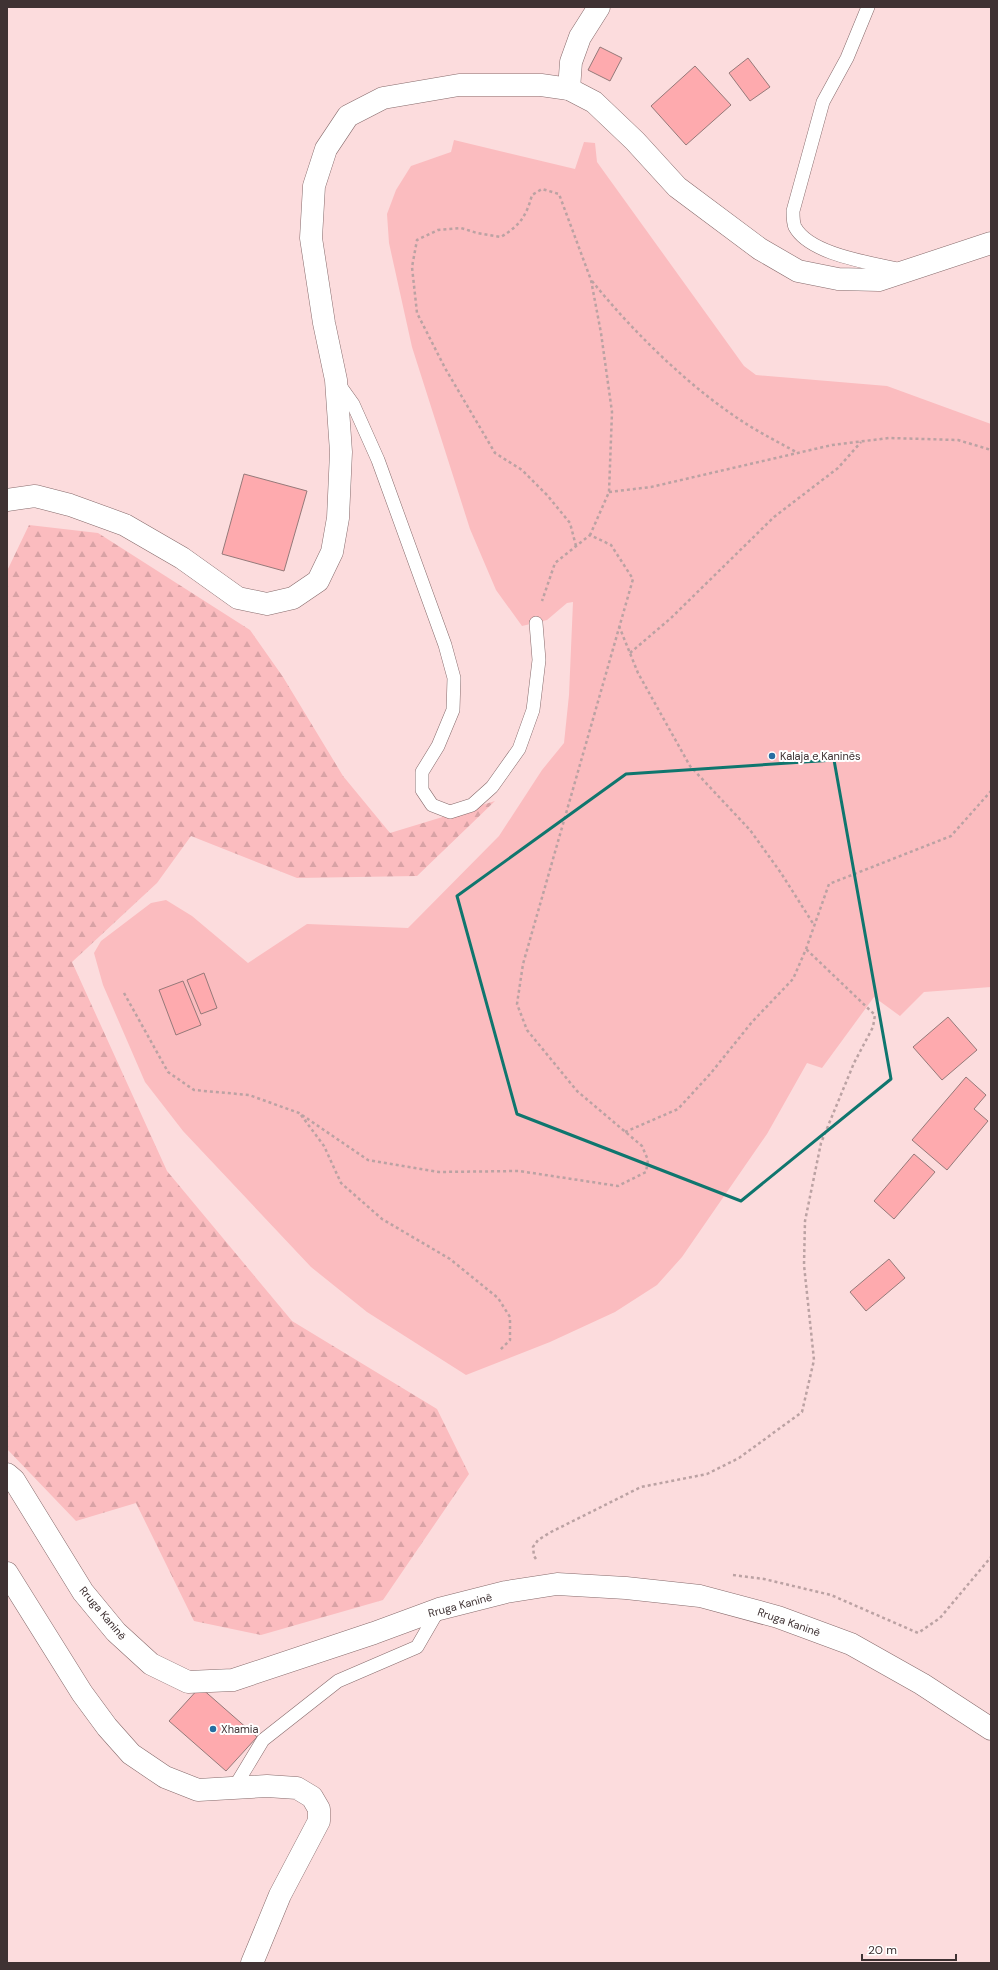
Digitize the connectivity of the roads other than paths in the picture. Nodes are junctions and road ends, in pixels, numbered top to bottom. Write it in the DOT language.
graph roads {
  1 [pos="599,7"];
  2 [pos="868,7"];
  3 [pos="569,89"];
  4 [pos="991,243"];
  5 [pos="906,272"];
  6 [pos="336,380"];
  7 [pos="7,500"];
  8 [pos="536,623"];
  9 [pos="7,1474"];
  10 [pos="7,1573"];
  11 [pos="439,1609"];
  12 [pos="991,1729"];
  13 [pos="234,1788"];
  14 [pos="252,1963"];
  1 -- 3 [label="street"];
  2 -- 5 [label="lane"];
  3 -- 5 [label="street"];
  3 -- 6 [label="street"];
  4 -- 5 [label="street"];
  6 -- 7 [label="street"];
  6 -- 8 [label="lane"];
  9 -- 11 [label="street, Rruga Kaninë"];
  10 -- 13 [label="street"];
  11 -- 12 [label="street, Rruga Kaninë"];
  11 -- 13 [label="lane"];
  13 -- 14 [label="street"];
}
